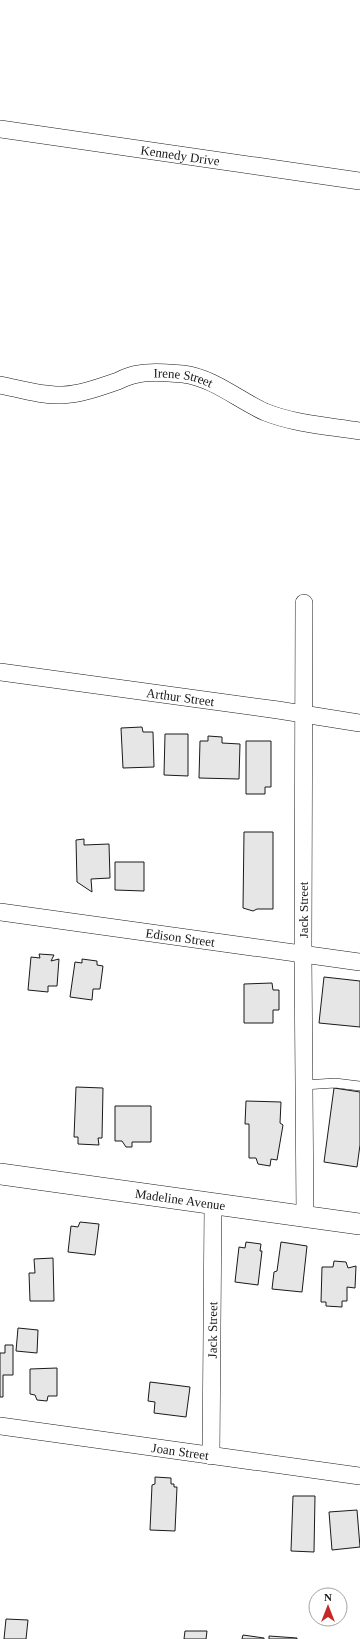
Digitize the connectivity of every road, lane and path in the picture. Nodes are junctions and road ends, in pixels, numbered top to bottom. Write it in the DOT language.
graph roads {
  1 [pos="0,128"];
  2 [pos="360,180"];
  3 [pos="0,385"];
  4 [pos="360,431"];
  5 [pos="304,603"];
  6 [pos="0,672"];
  7 [pos="304,714"];
  8 [pos="360,723"];
  9 [pos="0,912"];
  10 [pos="303,954"];
  11 [pos="360,962"];
  12 [pos="304,1085"];
  13 [pos="360,1086"];
  14 [pos="0,1174"];
  15 [pos="213,1204"];
  16 [pos="305,1217"];
  17 [pos="360,1224"];
  18 [pos="0,1426"];
  19 [pos="211,1456"];
  20 [pos="360,1476"];
  1 -- 2 [label="street, Kennedy Drive"];
  3 -- 4 [label="street, Irene Street"];
  5 -- 7 [label="street, Jack Street"];
  6 -- 7 [label="street, Arthur Street"];
  7 -- 8 [label="street, Arthur Street"];
  7 -- 10 [label="street, Jack Street"];
  9 -- 10 [label="street, Edison Street"];
  10 -- 11 [label="street, Edison Street"];
  10 -- 12 [label="street, Jack Street"];
  12 -- 13 [label="lane"];
  12 -- 16 [label="street, Jack Street"];
  14 -- 15 [label="street, Madeline Avenue"];
  15 -- 16 [label="street, Madeline Avenue"];
  15 -- 19 [label="street, Jack Street"];
  16 -- 17 [label="street, Madeline Avenue"];
  18 -- 19 [label="street, Joan Street"];
  19 -- 20 [label="street, Joan Street"];
}
